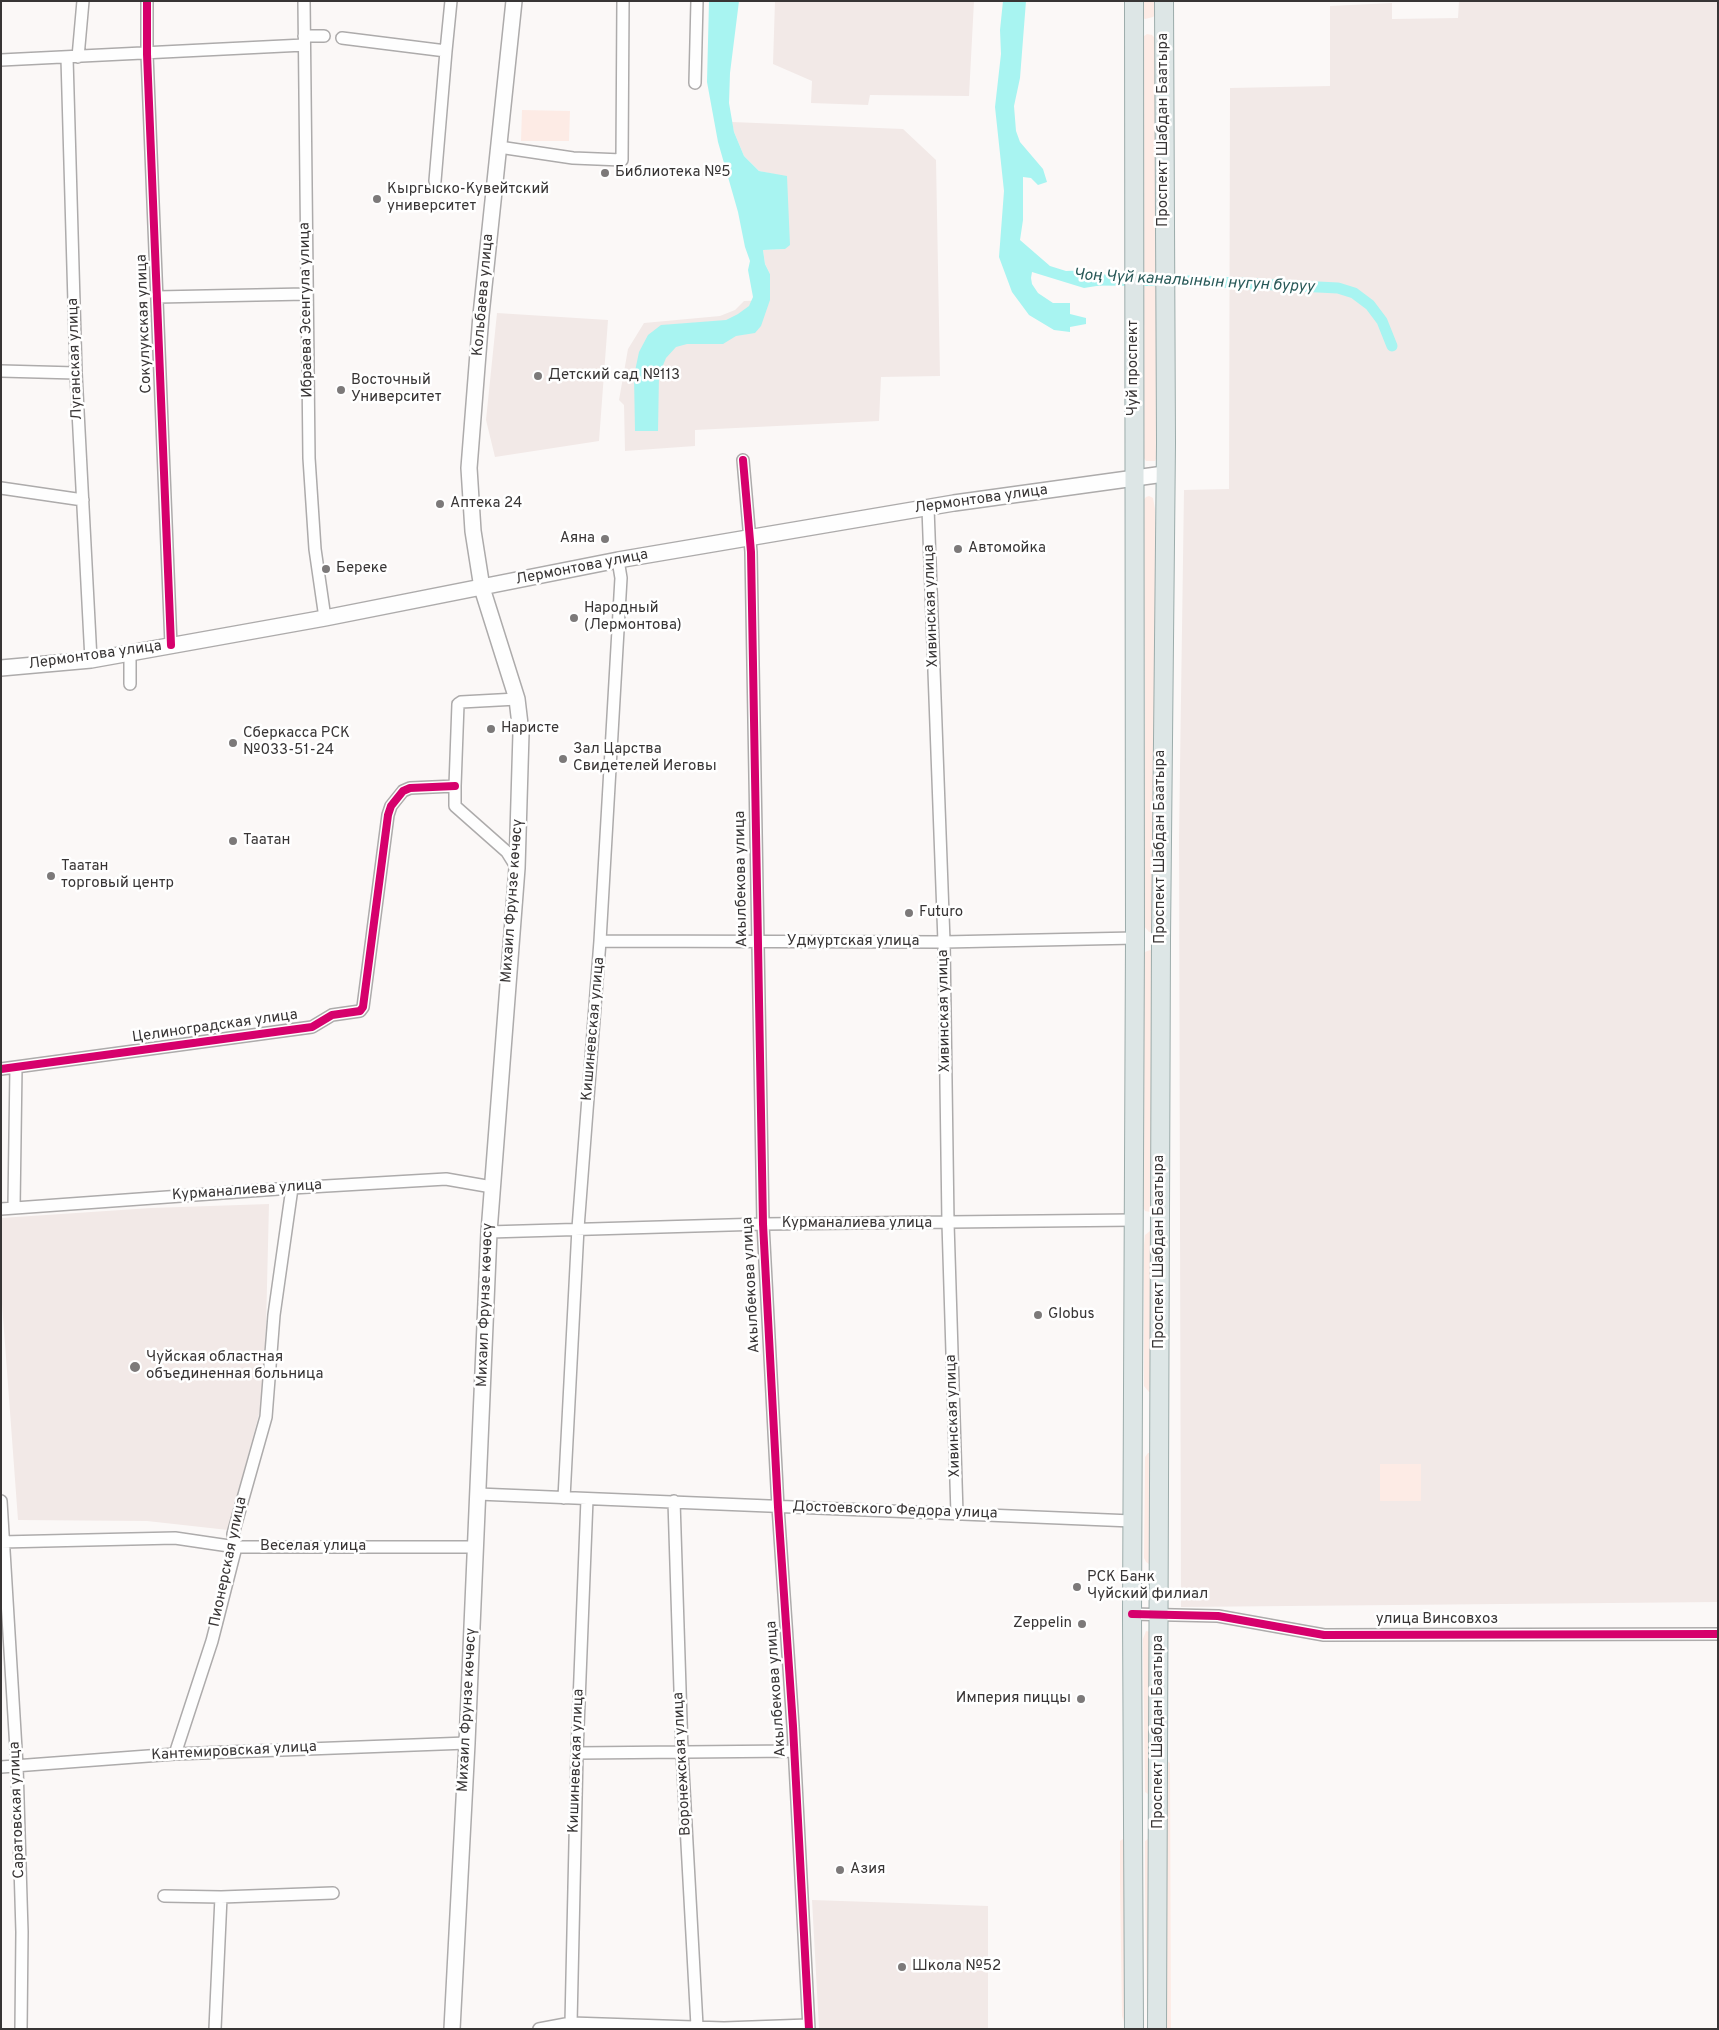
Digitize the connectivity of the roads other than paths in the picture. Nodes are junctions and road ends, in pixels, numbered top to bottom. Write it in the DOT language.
graph roads {
  1 [pos="83,1"];
  2 [pos="147,1"];
  3 [pos="304,1"];
  4 [pos="451,1"];
  5 [pos="514,1"];
  6 [pos="623,1"];
  7 [pos="697,1"];
  8 [pos="1134,1"];
  9 [pos="1164,1"];
  10 [pos="1164,27"];
  11 [pos="1134,28"];
  12 [pos="324,36"];
  13 [pos="342,38"];
  14 [pos="304,40"];
  15 [pos="446,51"];
  16 [pos="147,54"];
  17 [pos="72,58"];
  18 [pos="1,60"];
  19 [pos="695,83"];
  20 [pos="499,147"];
  21 [pos="435,181"];
  22 [pos="1134,258"];
  23 [pos="1164,258"];
  24 [pos="306,294"];
  25 [pos="158,297"];
  26 [pos="1,371"];
  27 [pos="76,373"];
  28 [pos="743,460"];
  29 [pos="1164,474"];
  30 [pos="1135,478"];
  31 [pos="1,488"];
  32 [pos="83,500"];
  33 [pos="928,508"];
  34 [pos="750,538"];
  35 [pos="618,560"];
  36 [pos="482,588"];
  37 [pos="325,618"];
  38 [pos="171,645"];
  39 [pos="130,652"];
  40 [pos="91,660"];
  41 [pos="1,668"];
  42 [pos="130,684"];
  43 [pos="517,699"];
  44 [pos="455,786"];
  45 [pos="517,868"];
  46 [pos="1135,938"];
  47 [pos="1161,939"];
  48 [pos="600,941"];
  49 [pos="756,941"];
  50 [pos="944,942"];
  51 [pos="16,1067"];
  52 [pos="1,1069"];
  53 [pos="492,1187"];
  54 [pos="292,1188"];
  55 [pos="14,1207"];
  56 [pos="1,1208"];
  57 [pos="1161,1219"];
  58 [pos="1134,1220"];
  59 [pos="948,1223"];
  60 [pos="762,1224"];
  61 [pos="578,1228"];
  62 [pos="489,1232"];
  63 [pos="1159,1397"];
  64 [pos="1133,1398"];
  65 [pos="1132,1442"];
  66 [pos="1160,1442"];
  67 [pos="478,1494"];
  68 [pos="564,1498"];
  69 [pos="587,1499"];
  70 [pos="1,1502"];
  71 [pos="674,1502"];
  72 [pos="778,1506"];
  73 [pos="957,1514"];
  74 [pos="1132,1522"];
  75 [pos="2,1542"];
  76 [pos="236,1547"];
  77 [pos="476,1547"];
  78 [pos="1132,1614"];
  79 [pos="1159,1614"];
  80 [pos="1718,1634"];
  81 [pos="467,1743"];
  82 [pos="794,1751"];
  83 [pos="682,1752"];
  84 [pos="577,1753"];
  85 [pos="175,1754"];
  86 [pos="17,1766"];
  87 [pos="1,1767"];
  88 [pos="1158,1820"];
  89 [pos="1133,1821"];
  90 [pos="333,1894"];
  91 [pos="164,1896"];
  92 [pos="221,1897"];
  93 [pos="571,2022"];
  94 [pos="632,2026"];
  95 [pos="697,2026"];
  96 [pos="808,2027"];
  97 [pos="724,2028"];
  98 [pos="21,2029"];
  99 [pos="215,2029"];
  100 [pos="452,2029"];
  101 [pos="539,2029"];
  102 [pos="1134,2029"];
  103 [pos="1157,2029"];
  1 -- 17 [label="street, Луганская улица"];
  2 -- 16 [label="street, Сокулукская улица"];
  3 -- 14 [label="street, Ибраева Эсенгула улица"];
  4 -- 15 [label="street"];
  5 -- 20 [label="main road, Кольбаева улица"];
  6 -- 20 [label="street"];
  7 -- 19 [label="street"];
  8 -- 11 [label="main road, Проспект Шабдан Баатыра"];
  9 -- 10 [label="main road, Проспект Шабдан Баатыра"];
  10 -- 11 [label="main road"];
  10 -- 23 [label="main road, Проспект Шабдан Баатыра"];
  11 -- 22 [label="main road, Проспект Шабдан Баатыра"];
  12 -- 14 [label="street"];
  13 -- 15 [label="street"];
  14 -- 16 [label="street"];
  14 -- 24 [label="street, Ибраева Эсенгула улица"];
  15 -- 21 [label="street"];
  16 -- 17 [label="street"];
  16 -- 25 [label="street, Сокулукская улица"];
  17 -- 18 [label="street"];
  17 -- 27 [label="street, Луганская улица"];
  20 -- 36 [label="main road, Кольбаева улица"];
  22 -- 30 [label="main road, Чуй проспект"];
  23 -- 29 [label="main road, Чуй проспект"];
  24 -- 25 [label="street"];
  24 -- 37 [label="street, Ибраева Эсенгула улица"];
  25 -- 38 [label="street, Сокулукская улица"];
  26 -- 27 [label="street"];
  27 -- 32 [label="street, Луганская улица"];
  28 -- 34 [label="street, Акылбекова улица"];
  29 -- 30 [label="main road, Лермонтова улица"];
  29 -- 47 [label="main road, Проспект Шабдан Баатыра"];
  30 -- 33 [label="main road, Лермонтова улица"];
  30 -- 46 [label="main road, Проспект Шабдан Баатыра"];
  31 -- 32 [label="street"];
  32 -- 40 [label="street, Луганская улица"];
  33 -- 34 [label="main road, Лермонтова улица"];
  33 -- 50 [label="street, Хивинская улица"];
  34 -- 35 [label="main road, Лермонтова улица"];
  34 -- 49 [label="street, Акылбекова улица"];
  35 -- 36 [label="main road, Лермонтова улица"];
  35 -- 48 [label="street, Кишиневская улица"];
  36 -- 37 [label="main road, Лермонтова улица"];
  36 -- 43 [label="main road, Михаил Фрунзе көчөсү"];
  37 -- 38 [label="main road, Лермонтова улица"];
  38 -- 39 [label="main road, Лермонтова улица"];
  39 -- 40 [label="main road, Лермонтова улица"];
  39 -- 42 [label="street"];
  40 -- 41 [label="main road, Лермонтова улица"];
  43 -- 44 [label="street"];
  43 -- 45 [label="main road, Михаил Фрунзе көчөсү"];
  44 -- 45 [label="street"];
  44 -- 51 [label="street, Целиноградская улица"];
  45 -- 53 [label="main road, Михаил Фрунзе көчөсү"];
  46 -- 47 [label="main road"];
  46 -- 50 [label="street, Удмуртская улица"];
  46 -- 58 [label="main road, Проспект Шабдан Баатыра"];
  47 -- 57 [label="main road, Проспект Шабдан Баатыра"];
  48 -- 49 [label="street, Удмуртская улица"];
  48 -- 61 [label="street, Кишиневская улица"];
  49 -- 50 [label="street, Удмуртская улица"];
  49 -- 60 [label="street, Акылбекова улица"];
  50 -- 59 [label="street, Хивинская улица"];
  51 -- 52 [label="street, Целиноградская улица"];
  51 -- 55 [label="street"];
  53 -- 54 [label="street, Курманалиева улица"];
  53 -- 62 [label="main road, Михаил Фрунзе көчөсү"];
  54 -- 55 [label="street, Курманалиева улица"];
  54 -- 76 [label="street, Пионерская улица"];
  55 -- 56 [label="street, Курманалиева улица"];
  57 -- 58 [label="main road"];
  57 -- 63 [label="main road, Проспект Шабдан Баатыра"];
  58 -- 59 [label="street, Курманалиева улица"];
  58 -- 64 [label="main road, Проспект Шабдан Баатыра"];
  59 -- 60 [label="street, Курманалиева улица"];
  59 -- 73 [label="street, Хивинская улица"];
  60 -- 61 [label="street, Курманалиева улица"];
  60 -- 72 [label="street, Акылбекова улица"];
  61 -- 62 [label="street, Курманалиева улица"];
  61 -- 68 [label="street, Кишиневская улица"];
  62 -- 67 [label="main road, Михаил Фрунзе көчөсү"];
  63 -- 64 [label="main road"];
  63 -- 66 [label="main road, Проспект Шабдан Баатыра"];
  64 -- 65 [label="main road, Проспект Шабдан Баатыра"];
  65 -- 66 [label="main road"];
  65 -- 74 [label="main road, Проспект Шабдан Баатыра"];
  66 -- 79 [label="main road, Проспект Шабдан Баатыра"];
  67 -- 68 [label="street, Достоевского Федора улица"];
  67 -- 77 [label="main road, Михаил Фрунзе көчөсү"];
  68 -- 69 [label="street, Достоевского Федора улица"];
  69 -- 71 [label="street, Достоевского Федора улица"];
  69 -- 84 [label="street, Кишиневская улица"];
  70 -- 75 [label="street, Саратовская улица"];
  71 -- 72 [label="street, Достоевского Федора улица"];
  71 -- 83 [label="street, Воронежская улица"];
  72 -- 73 [label="street, Достоевского Федора улица"];
  72 -- 82 [label="street, Акылбекова улица"];
  73 -- 74 [label="street, Достоевского Федора улица"];
  74 -- 78 [label="main road, Проспект Шабдан Баатыра"];
  75 -- 76 [label="street, Веселая улица"];
  75 -- 86 [label="street, Саратовская улица"];
  76 -- 77 [label="street, Веселая улица"];
  76 -- 85 [label="street, Пионерская улица"];
  77 -- 81 [label="main road, Михаил Фрунзе көчөсү"];
  78 -- 79 [label="street, улица Винсовхоз"];
  78 -- 89 [label="main road, Проспект Шабдан Баатыра"];
  79 -- 80 [label="street, улица Винсовхоз"];
  79 -- 88 [label="main road, Проспект Шабдан Баатыра"];
  81 -- 85 [label="street, Кантемировская улица"];
  81 -- 100 [label="main road, Михаил Фрунзе көчөсү"];
  82 -- 83 [label="street"];
  82 -- 96 [label="street, Акылбекова улица"];
  83 -- 84 [label="street"];
  83 -- 95 [label="street, Воронежская улица"];
  84 -- 93 [label="street, Кишиневская улица"];
  85 -- 86 [label="street, Кантемировская улица"];
  86 -- 87 [label="street, Кантемировская улица"];
  86 -- 98 [label="street, Саратовская улица"];
  88 -- 89 [label="main road"];
  88 -- 103 [label="main road, Проспект Шабдан Баатыра"];
  89 -- 102 [label="main road, Проспект Шабдан Баатыра"];
  90 -- 92 [label="street"];
  91 -- 92 [label="street"];
  92 -- 99 [label="street"];
  93 -- 94 [label="street"];
  93 -- 101 [label="street"];
  94 -- 95 [label="street"];
  95 -- 97 [label="street"];
  96 -- 97 [label="street"];
}
